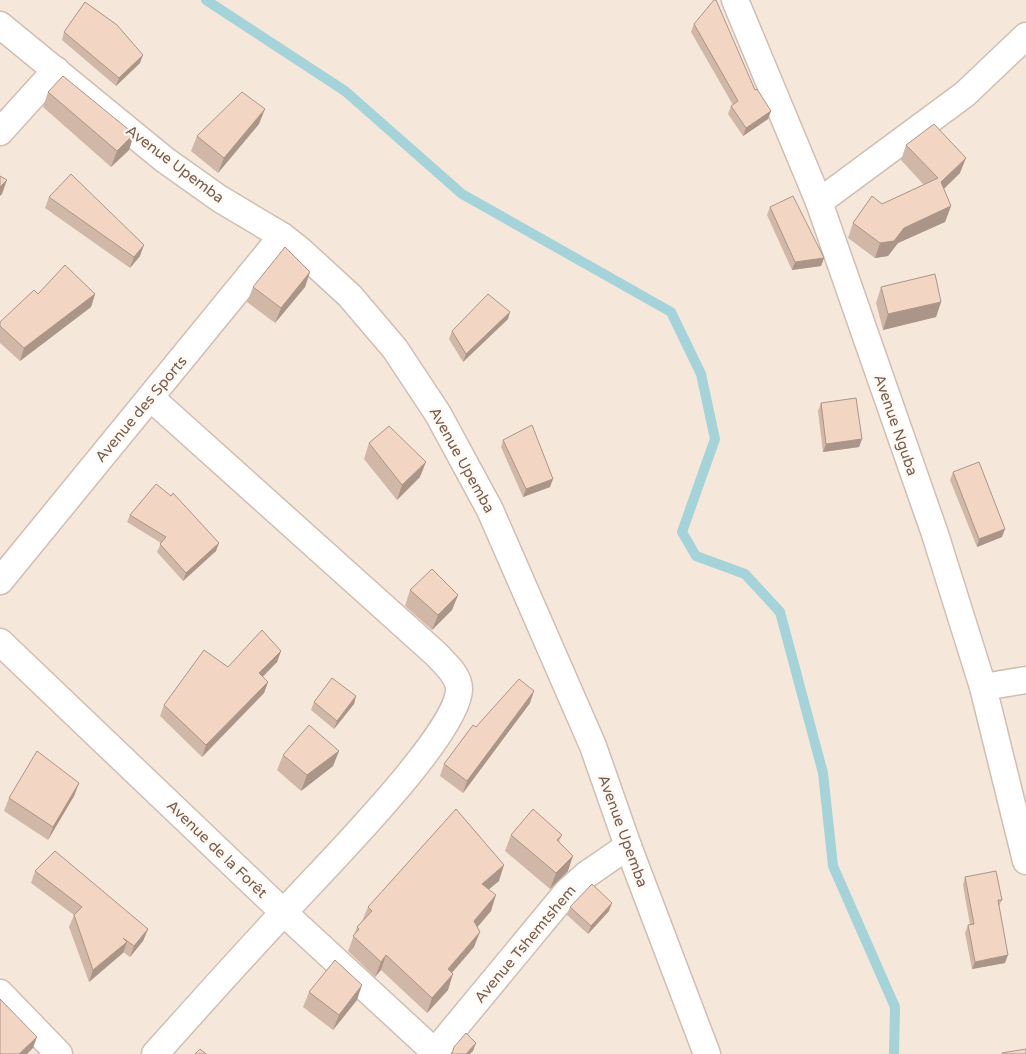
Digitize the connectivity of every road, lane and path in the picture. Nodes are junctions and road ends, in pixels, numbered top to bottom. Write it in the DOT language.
graph roads {
  1 [pos="735,0"];
  2 [pos="0,25"];
  3 [pos="1026,36"];
  4 [pos="56,70"];
  5 [pos="0,132"];
  6 [pos="819,202"];
  7 [pos="282,236"];
  8 [pos="151,398"];
  9 [pos="0,581"];
  10 [pos="0,642"];
  11 [pos="1026,680"];
  12 [pos="983,686"];
  13 [pos="628,846"];
  14 [pos="1026,861"];
  15 [pos="283,912"];
  16 [pos="0,993"];
  17 [pos="435,1053"];
  18 [pos="59,1054"];
  19 [pos="155,1054"];
  20 [pos="707,1054"];
  1 -- 6 [label="street, Avenue Nguba"];
  2 -- 4 [label="street, Avenue Upemba"];
  3 -- 6 [label="street"];
  4 -- 5 [label="street"];
  4 -- 7 [label="street, Avenue Upemba"];
  6 -- 12 [label="street, Avenue Nguba"];
  7 -- 8 [label="street, Avenue des Sports"];
  7 -- 13 [label="street, Avenue Upemba"];
  8 -- 9 [label="street, Avenue des Sports"];
  8 -- 15 [label="street"];
  10 -- 15 [label="street, Avenue de la Forêt"];
  11 -- 12 [label="street"];
  12 -- 14 [label="street, Avenue Nguba"];
  13 -- 17 [label="street, Avenue Tshemtshem"];
  13 -- 20 [label="street, Avenue Upemba"];
  15 -- 17 [label="street, Avenue de la Forêt"];
  15 -- 19 [label="street"];
  16 -- 18 [label="street"];
}
